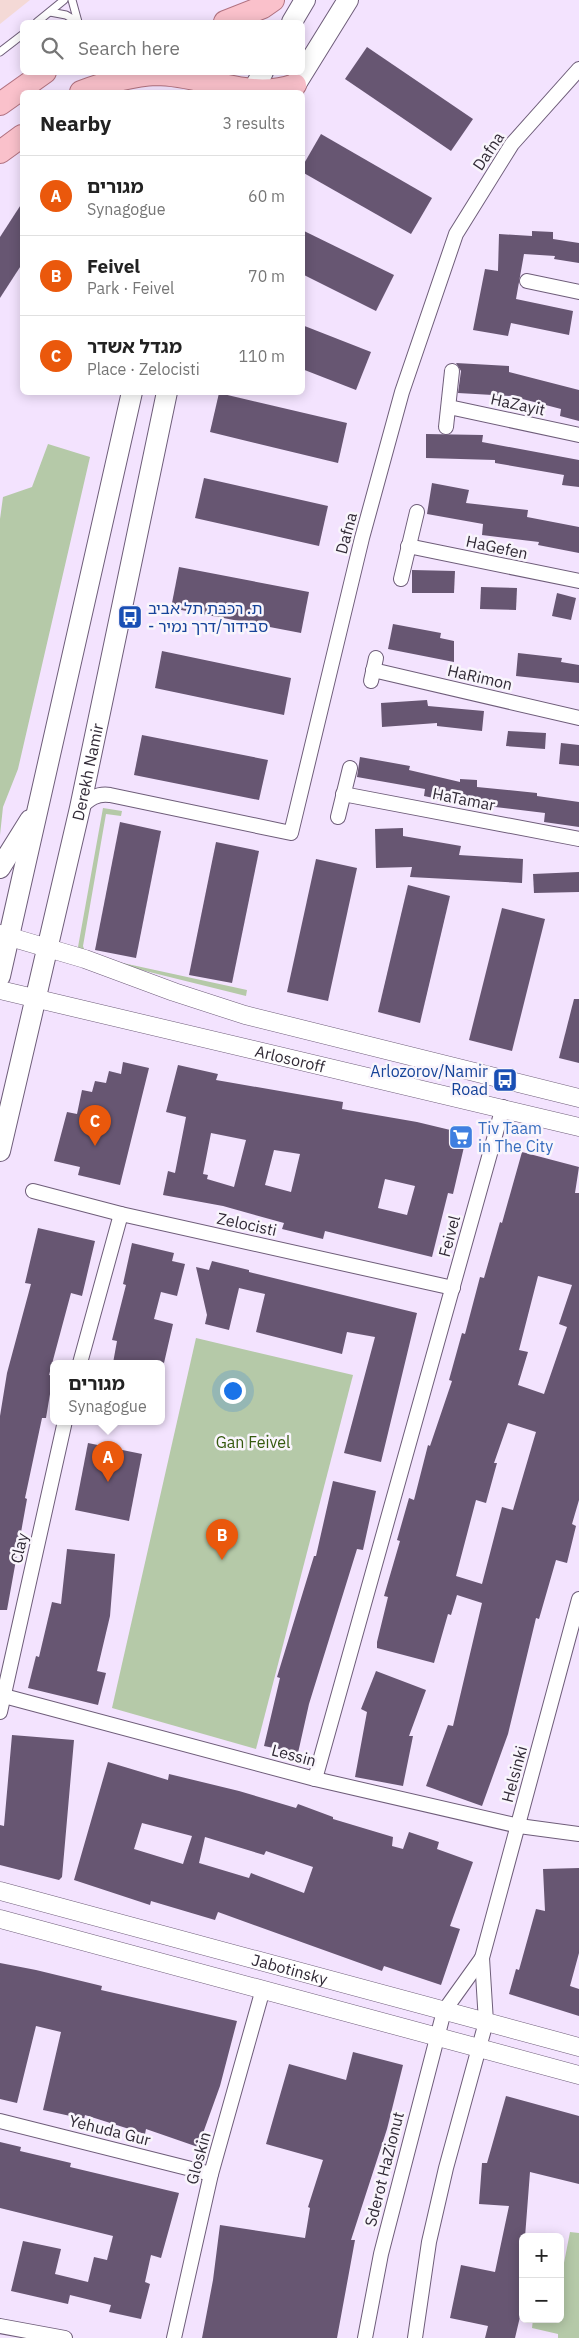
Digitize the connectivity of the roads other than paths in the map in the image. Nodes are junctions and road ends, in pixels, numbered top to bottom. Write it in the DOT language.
graph roads {
  1 [pos="64,0"];
  2 [pos="72,0"];
  3 [pos="272,0"];
  4 [pos="305,0"];
  5 [pos="348,0"];
  6 [pos="50,12"];
  7 [pos="240,13"];
  8 [pos="40,20"];
  9 [pos="75,20"];
  10 [pos="77,20"];
  11 [pos="293,20"];
  12 [pos="20,37"];
  13 [pos="0,52"];
  14 [pos="579,69"];
  15 [pos="305,70"];
  16 [pos="40,75"];
  17 [pos="146,75"];
  18 [pos="163,75"];
  19 [pos="302,75"];
  20 [pos="138,84"];
  21 [pos="256,85"];
  22 [pos="293,89"];
  23 [pos="87,90"];
  24 [pos="110,90"];
  25 [pos="0,104"];
  26 [pos="20,137"];
  27 [pos="0,152"];
  28 [pos="527,281"];
  29 [pos="579,292"];
  30 [pos="452,371"];
  31 [pos="131,395"];
  32 [pos="166,395"];
  33 [pos="449,407"];
  34 [pos="446,427"];
  35 [pos="579,435"];
  36 [pos="417,512"];
  37 [pos="408,546"];
  38 [pos="401,579"];
  39 [pos="579,581"];
  40 [pos="373,670"];
  41 [pos="579,718"];
  42 [pos="350,768"];
  43 [pos="343,794"];
  44 [pos="39,806"];
  45 [pos="80,808"];
  46 [pos="338,817"];
  47 [pos="579,839"];
  48 [pos="0,868"];
  49 [pos="4,936"];
  50 [pos="47,949"];
  51 [pos="0,976"];
  52 [pos="0,990"];
  53 [pos="34,999"];
  54 [pos="579,1098"];
  55 [pos="503,1107"];
  56 [pos="579,1127"];
  57 [pos="0,1151"];
  58 [pos="33,1191"];
  59 [pos="121,1214"];
  60 [pos="453,1288"];
  61 [pos="81,1360"];
  62 [pos="64,1425"];
  63 [pos="579,1599"];
  64 [pos="4,1696"];
  65 [pos="0,1712"];
  66 [pos="315,1779"];
  67 [pos="519,1826"];
  68 [pos="579,1834"];
  69 [pos="0,1891"];
  70 [pos="0,1920"];
  71 [pos="482,1958"];
  72 [pos="263,1989"];
  73 [pos="444,2011"];
  74 [pos="486,2022"];
  75 [pos="437,2038"];
  76 [pos="579,2047"];
  77 [pos="478,2049"];
  78 [pos="579,2075"];
  79 [pos="0,2121"];
  80 [pos="211,2174"];
  81 [pos="0,2326"];
  82 [pos="65,2338"];
  83 [pos="174,2338"];
  84 [pos="365,2338"];
  85 [pos="415,2338"];
  1 -- 6 [label="lane"];
  2 -- 10 [label="lane"];
  3 -- 7 [label="main road"];
  4 -- 11 [label="main road"];
  5 -- 15 [label="main road"];
  6 -- 8 [label="lane"];
  6 -- 9 [label="lane"];
  12 -- 13 [label="lane"];
  14 -- 45 [label="street, Dafna"];
  16 -- 25 [label="main road"];
  17 -- 23 [label="main road"];
  18 -- 21 [label="main road"];
  19 -- 22 [label="main road"];
  20 -- 24 [label="lane"];
  21 -- 22 [label="main road"];
  26 -- 27 [label="main road"];
  28 -- 29 [label="street"];
  30 -- 33 [label="street"];
  31 -- 44 [label="main road"];
  32 -- 45 [label="main road, Derekh Namir"];
  33 -- 34 [label="street"];
  33 -- 35 [label="street, HaZayit"];
  36 -- 37 [label="street"];
  37 -- 38 [label="street"];
  37 -- 39 [label="street, HaGefen"];
  40 -- 41 [label="street, HaRimon"];
  42 -- 43 [label="street"];
  43 -- 46 [label="street"];
  43 -- 47 [label="street, HaTamar"];
  44 -- 48 [label="main road"];
  44 -- 49 [label="main road"];
  45 -- 50 [label="main road, Derekh Namir"];
  49 -- 50 [label="street, Arlosoroff"];
  49 -- 51 [label="main road"];
  50 -- 53 [label="main road, Derekh Namir"];
  50 -- 54 [label="street, Arlosoroff"];
  52 -- 53 [label="street, Arlosoroff"];
  53 -- 55 [label="street, Arlosoroff"];
  53 -- 57 [label="main road, Derekh Namir"];
  55 -- 56 [label="street, Arlosoroff"];
  55 -- 60 [label="street, Feivel"];
  58 -- 59 [label="street, Zelocisti"];
  59 -- 60 [label="street, Zelocisti"];
  59 -- 61 [label="street"];
  60 -- 66 [label="street, Feivel"];
  62 -- 64 [label="street, Clay"];
  63 -- 67 [label="street, Helsinki"];
  64 -- 65 [label="street, Clay"];
  64 -- 66 [label="street, Lessin"];
  66 -- 67 [label="street, Lessin"];
  67 -- 68 [label="street, Lessin"];
  67 -- 71 [label="street, Helsinki"];
  69 -- 73 [label="street, Jabotinsky"];
  70 -- 72 [label="street, Jabotinsky"];
  71 -- 73 [label="street, Helsinki"];
  71 -- 74 [label="street, Helsinki"];
  72 -- 75 [label="street, Jabotinsky"];
  72 -- 80 [label="street, Gloskin"];
  73 -- 74 [label="street, Jabotinsky"];
  73 -- 75 [label="street, Sderot HaZionut"];
  74 -- 76 [label="street, Jabotinsky"];
  74 -- 77 [label="street"];
  75 -- 77 [label="street, Jabotinsky"];
  75 -- 84 [label="street, Sderot HaZionut"];
  77 -- 78 [label="street, Jabotinsky"];
  77 -- 85 [label="street"];
  79 -- 80 [label="street, Yehuda Gur"];
  80 -- 83 [label="street, Gloskin"];
  81 -- 82 [label="street"];
}
